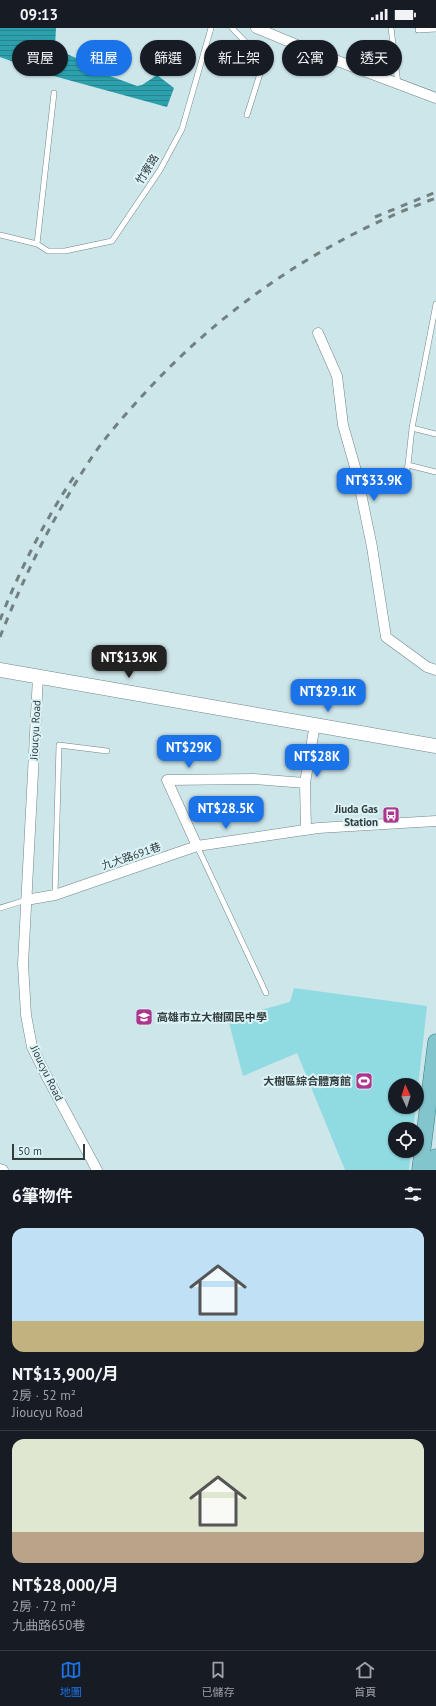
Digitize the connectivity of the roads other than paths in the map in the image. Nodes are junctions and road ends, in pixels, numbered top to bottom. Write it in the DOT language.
graph roads {
  1 [pos="211,28"];
  2 [pos="232,28"];
  3 [pos="256,28"];
  4 [pos="391,28"];
  5 [pos="436,29"];
  6 [pos="418,30"];
  7 [pos="398,84"];
  8 [pos="54,93"];
  9 [pos="436,98"];
  10 [pos="247,115"];
  11 [pos="0,235"];
  12 [pos="37,244"];
  13 [pos="436,304"];
  14 [pos="318,333"];
  15 [pos="412,428"];
  16 [pos="436,434"];
  17 [pos="408,465"];
  18 [pos="436,472"];
  19 [pos="358,481"];
  20 [pos="0,670"];
  21 [pos="436,670"];
  22 [pos="38,677"];
  23 [pos="315,724"];
  24 [pos="436,746"];
  25 [pos="107,751"];
  26 [pos="305,783"];
  27 [pos="436,821"];
  28 [pos="306,830"];
  29 [pos="196,846"];
  30 [pos="55,894"];
  31 [pos="26,900"];
  32 [pos="0,908"];
  33 [pos="266,993"];
  34 [pos="436,1042"];
  35 [pos="436,1157"];
  36 [pos="0,1169"];
  37 [pos="3,1170"];
  38 [pos="97,1170"];
  39 [pos="420,1170"];
  40 [pos="434,1170"];
  1 -- 12 [label="lane, 竹寮路"];
  2 -- 10 [label="lane"];
  3 -- 7 [label="street"];
  4 -- 7 [label="lane"];
  5 -- 6 [label="lane"];
  7 -- 9 [label="street"];
  8 -- 12 [label="lane"];
  11 -- 12 [label="lane, 竹寮路"];
  13 -- 15 [label="lane"];
  14 -- 19 [label="street"];
  15 -- 16 [label="lane"];
  15 -- 17 [label="lane"];
  17 -- 18 [label="lane"];
  17 -- 19 [label="lane"];
  19 -- 21 [label="street"];
  20 -- 22 [label="street"];
  22 -- 23 [label="street"];
  22 -- 31 [label="street, Jioucyu Road"];
  23 -- 24 [label="street"];
  23 -- 26 [label="street"];
  25 -- 30 [label="lane"];
  26 -- 28 [label="street"];
  26 -- 29 [label="street"];
  27 -- 28 [label="street, 九大路691巷"];
  28 -- 29 [label="street, 九大路691巷"];
  29 -- 30 [label="street, 九大路691巷"];
  29 -- 33 [label="lane"];
  30 -- 31 [label="street, 九大路691巷"];
  31 -- 32 [label="lane"];
  31 -- 38 [label="street, Jioucyu Road"];
  34 -- 39 [label="main road"];
  35 -- 40 [label="main road"];
  36 -- 37 [label="street"];
}
